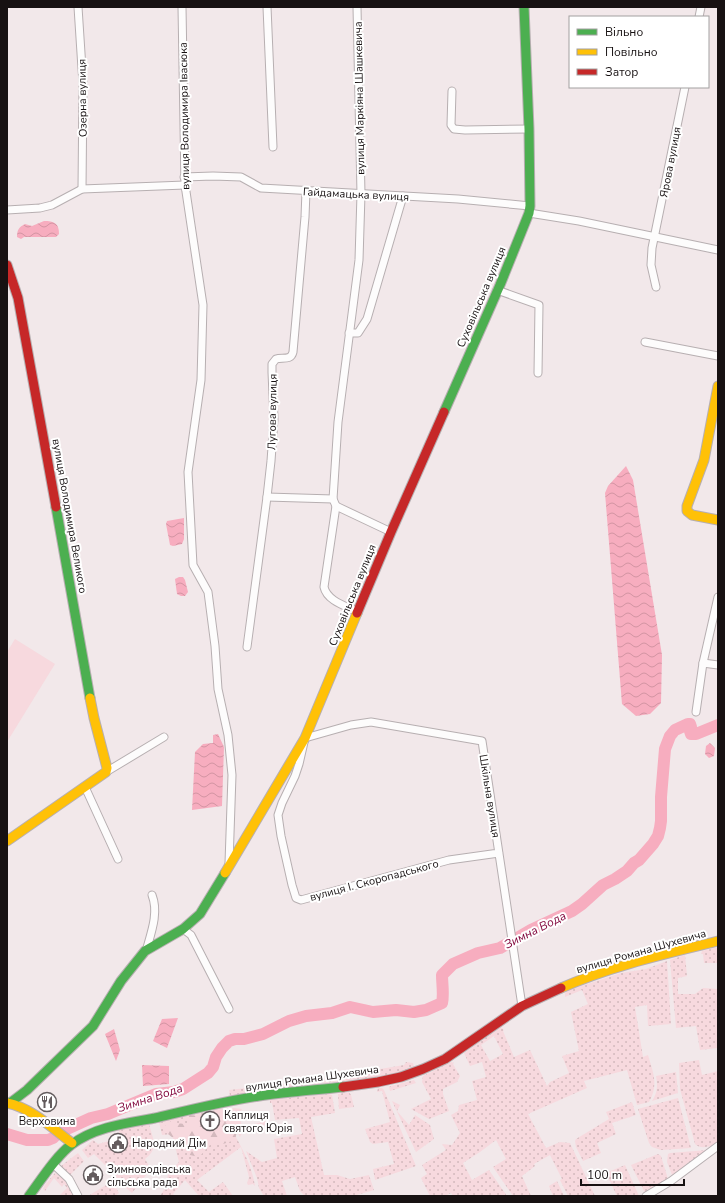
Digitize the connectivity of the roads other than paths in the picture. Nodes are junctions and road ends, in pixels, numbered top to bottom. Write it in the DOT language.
graph roads {
  1 [pos="78,7"];
  2 [pos="182,7"];
  3 [pos="267,7"];
  4 [pos="357,7"];
  5 [pos="524,7"];
  6 [pos="685,88"];
  7 [pos="452,91"];
  8 [pos="529,130"];
  9 [pos="273,147"];
  10 [pos="185,181"];
  11 [pos="82,190"];
  12 [pos="306,191"];
  13 [pos="361,194"];
  14 [pos="403,196"];
  15 [pos="530,209"];
  16 [pos="7,210"];
  17 [pos="654,237"];
  18 [pos="718,250"];
  19 [pos="7,265"];
  20 [pos="656,287"];
  21 [pos="497,290"];
  22 [pos="349,333"];
  23 [pos="645,342"];
  24 [pos="718,356"];
  25 [pos="538,373"];
  26 [pos="718,386"];
  27 [pos="267,497"];
  28 [pos="335,503"];
  29 [pos="718,520"];
  30 [pos="391,532"];
  31 [pos="718,597"];
  32 [pos="717,606"];
  33 [pos="358,612"];
  34 [pos="247,647"];
  35 [pos="703,663"];
  36 [pos="718,665"];
  37 [pos="696,712"];
  38 [pos="164,737"];
  39 [pos="305,738"];
  40 [pos="106,772"];
  41 [pos="85,787"];
  42 [pos="7,841"];
  43 [pos="499,853"];
  44 [pos="118,859"];
  45 [pos="229,864"];
  46 [pos="152,895"];
  47 [pos="183,929"];
  48 [pos="718,941"];
  49 [pos="145,951"];
  50 [pos="522,1006"];
  51 [pos="229,1009"];
  52 [pos="9,1103"];
  53 [pos="72,1144"];
  54 [pos="718,1146"];
  55 [pos="53,1164"];
  56 [pos="29,1196"];
  57 [pos="78,1196"];
  58 [pos="646,1196"];
  1 -- 11 [label="street, Озерна вулиця"];
  2 -- 10 [label="street, вулиця Володимира Івасюка"];
  3 -- 9 [label="street"];
  4 -- 13 [label="street, вулиця Маркіяна Шашкевича"];
  5 -- 8 [label="street, Суховільська вулиця"];
  6 -- 17 [label="street, Ярова вулиця"];
  7 -- 8 [label="street"];
  8 -- 15 [label="street, Суховільська вулиця"];
  10 -- 11 [label="street, Гайдамацька вулиця"];
  10 -- 12 [label="street, Гайдамацька вулиця"];
  10 -- 45 [label="street, вулиця Володимира Івасюка"];
  11 -- 16 [label="street"];
  12 -- 13 [label="street, Гайдамацька вулиця"];
  12 -- 27 [label="street, Лугова вулиця"];
  13 -- 14 [label="street, Гайдамацька вулиця"];
  13 -- 22 [label="street, вулиця Маркіяна Шашкевича"];
  14 -- 15 [label="street, Гайдамацька вулиця"];
  14 -- 22 [label="street"];
  15 -- 17 [label="street, Гайдамацька вулиця"];
  15 -- 21 [label="street, Суховільська вулиця"];
  17 -- 18 [label="street, Гайдамацька вулиця"];
  17 -- 20 [label="street, Ярова вулиця"];
  19 -- 40 [label="street, вулиця Володимира Великого"];
  21 -- 25 [label="street"];
  21 -- 30 [label="street, Суховільська вулиця"];
  22 -- 28 [label="street, вулиця Маркіяна Шашкевича"];
  23 -- 24 [label="street"];
  26 -- 29 [label="street"];
  27 -- 28 [label="street"];
  27 -- 34 [label="street, Лугова вулиця"];
  28 -- 30 [label="street"];
  28 -- 33 [label="street, вулиця Маркіяна Шашкевича"];
  30 -- 33 [label="street, Суховільська вулиця"];
  31 -- 32 [label="street"];
  32 -- 35 [label="street"];
  33 -- 39 [label="street, Суховільська вулиця"];
  35 -- 36 [label="street"];
  35 -- 37 [label="street"];
  38 -- 40 [label="street"];
  39 -- 43 [label="street, Шкільна вулиця"];
  39 -- 43 [label="street, вулиця І. Скоропадського"];
  39 -- 45 [label="street, Суховільська вулиця"];
  40 -- 41 [label="street"];
  41 -- 42 [label="street"];
  41 -- 44 [label="street"];
  43 -- 50 [label="street, Шкільна вулиця"];
  45 -- 47 [label="street, Суховільська вулиця"];
  46 -- 49 [label="street"];
  47 -- 49 [label="street, Суховільська вулиця"];
  47 -- 51 [label="street"];
  48 -- 50 [label="street, вулиця Романа Шухевича"];
  49 -- 52 [label="street, Суховільська вулиця"];
  50 -- 53 [label="street, вулиця Романа Шухевича"];
  52 -- 53 [label="street"];
  53 -- 55 [label="street, вулиця Романа Шухевича"];
  54 -- 58 [label="street"];
  55 -- 56 [label="street, вулиця Романа Шухевича"];
  55 -- 57 [label="street"];
}
